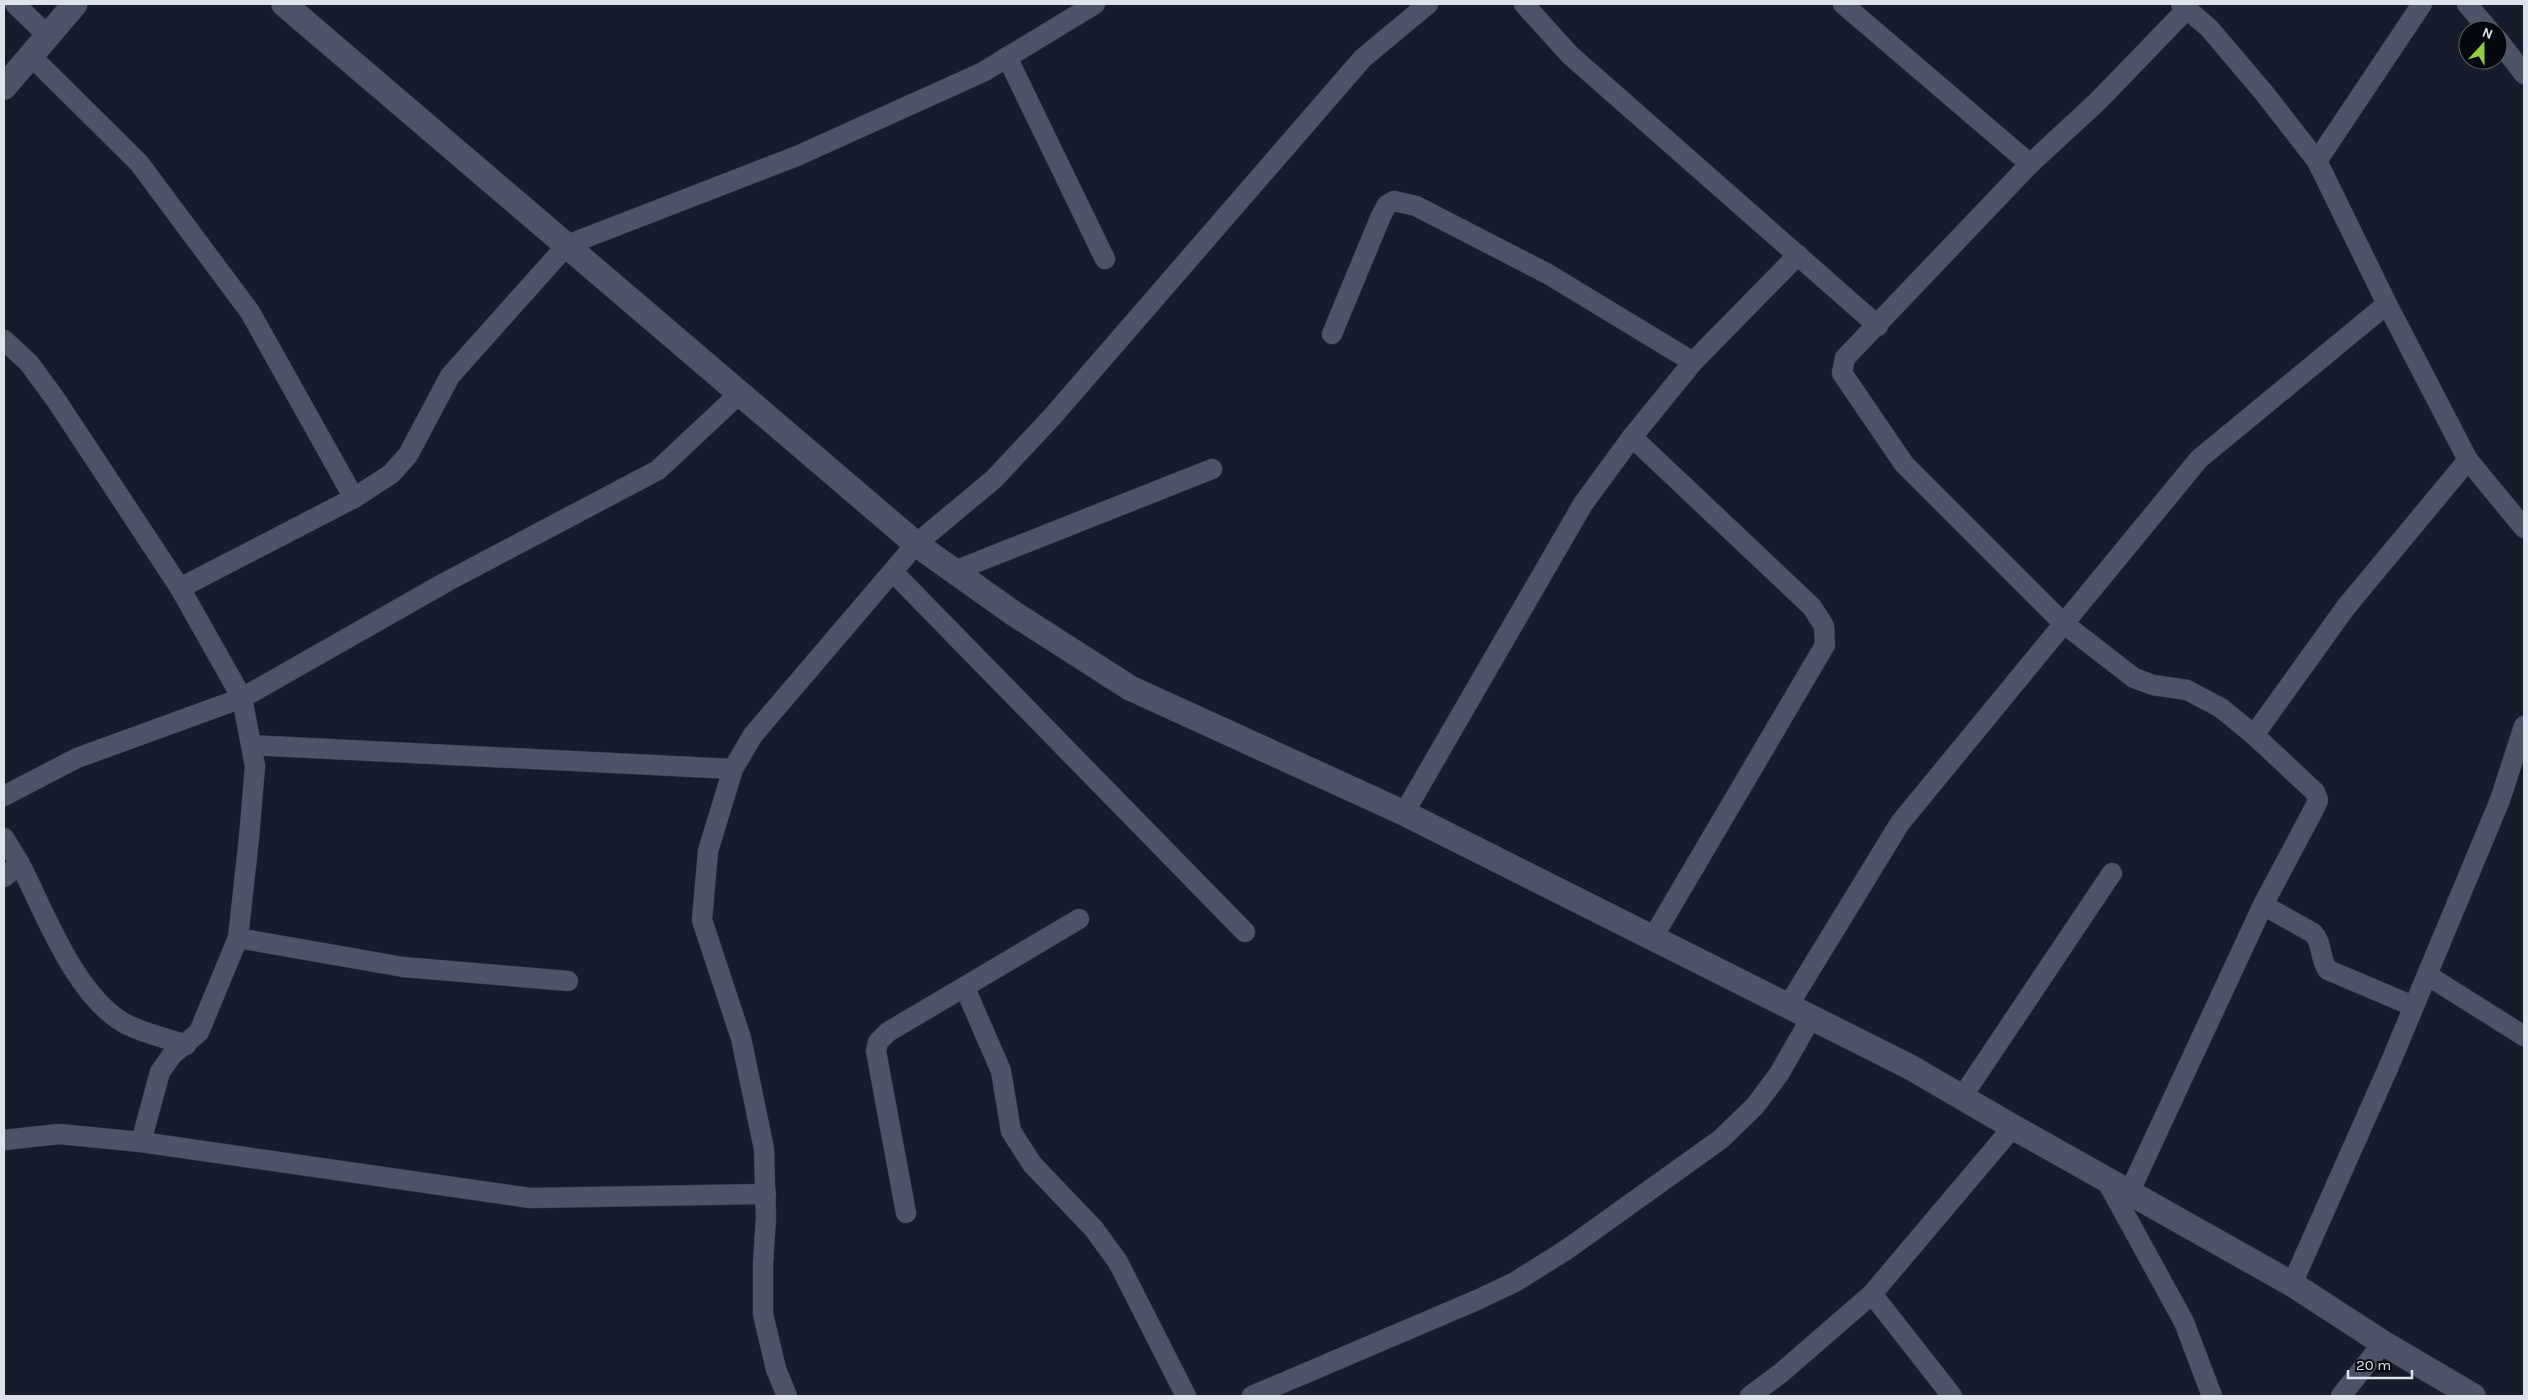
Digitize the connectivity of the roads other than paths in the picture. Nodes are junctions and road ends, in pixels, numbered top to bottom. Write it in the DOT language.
graph roads {
  1 [pos="15,4"];
  2 [pos="74,4"];
  3 [pos="284,4"];
  4 [pos="1095,4"];
  5 [pos="1428,4"];
  6 [pos="1524,4"];
  7 [pos="1843,4"];
  8 [pos="2422,4"];
  9 [pos="2467,4"];
  10 [pos="2184,6"];
  11 [pos="2481,20"];
  12 [pos="47,35"];
  13 [pos="2508,53"];
  14 [pos="30,55"];
  15 [pos="1007,57"];
  16 [pos="2524,74"];
  17 [pos="4,87"];
  18 [pos="2317,161"];
  19 [pos="2030,164"];
  20 [pos="567,245"];
  21 [pos="1798,255"];
  22 [pos="1105,259"];
  23 [pos="2387,304"];
  24 [pos="1878,326"];
  25 [pos="1332,334"];
  26 [pos="4,340"];
  27 [pos="1693,362"];
  28 [pos="738,394"];
  29 [pos="1632,437"];
  30 [pos="2468,460"];
  31 [pos="1212,469"];
  32 [pos="354,498"];
  33 [pos="2524,528"];
  34 [pos="916,544"];
  35 [pos="893,572"];
  36 [pos="952,572"];
  37 [pos="180,588"];
  38 [pos="2063,623"];
  39 [pos="242,698"];
  40 [pos="2524,726"];
  41 [pos="2254,735"];
  42 [pos="251,745"];
  43 [pos="2519,762"];
  44 [pos="733,769"];
  45 [pos="4,796"];
  46 [pos="1404,813"];
  47 [pos="4,838"];
  48 [pos="20,864"];
  49 [pos="2112,873"];
  50 [pos="4,877"];
  51 [pos="2263,905"];
  52 [pos="1079,919"];
  53 [pos="1245,932"];
  54 [pos="238,938"];
  55 [pos="1652,938"];
  56 [pos="2426,975"];
  57 [pos="568,981"];
  58 [pos="964,988"];
  59 [pos="1788,1006"];
  60 [pos="2413,1006"];
  61 [pos="1811,1018"];
  62 [pos="2524,1036"];
  63 [pos="186,1045"];
  64 [pos="1962,1097"];
  65 [pos="2013,1127"];
  66 [pos="4,1140"];
  67 [pos="141,1142"];
  68 [pos="2105,1178"];
  69 [pos="2129,1193"];
  70 [pos="766,1194"];
  71 [pos="906,1213"];
  72 [pos="2292,1284"];
  73 [pos="1872,1294"];
  74 [pos="2383,1343"];
  75 [pos="787,1396"];
  76 [pos="1186,1396"];
  77 [pos="1252,1396"];
  78 [pos="1750,1396"];
  79 [pos="1952,1396"];
  80 [pos="2212,1396"];
  81 [pos="2341,1396"];
  82 [pos="2473,1396"];
  1 -- 12 [label="street"];
  2 -- 12 [label="street"];
  3 -- 20 [label="street"];
  4 -- 15 [label="street"];
  5 -- 34 [label="street"];
  6 -- 21 [label="street"];
  7 -- 19 [label="street"];
  8 -- 18 [label="street"];
  9 -- 11 [label="street"];
  10 -- 18 [label="street"];
  10 -- 19 [label="street"];
  12 -- 14 [label="street"];
  13 -- 16 [label="street"];
  14 -- 17 [label="street"];
  14 -- 32 [label="street"];
  15 -- 20 [label="street"];
  15 -- 22 [label="street"];
  18 -- 23 [label="street"];
  19 -- 24 [label="street"];
  20 -- 28 [label="street"];
  20 -- 32 [label="street"];
  21 -- 24 [label="street"];
  21 -- 27 [label="street"];
  23 -- 30 [label="street"];
  23 -- 38 [label="street"];
  24 -- 38 [label="street"];
  25 -- 27 [label="street"];
  26 -- 37 [label="street"];
  27 -- 29 [label="street"];
  28 -- 34 [label="street"];
  28 -- 39 [label="street"];
  29 -- 46 [label="street"];
  29 -- 55 [label="street"];
  30 -- 33 [label="street"];
  30 -- 41 [label="street"];
  31 -- 36 [label="street"];
  32 -- 37 [label="street"];
  34 -- 35 [label="street"];
  34 -- 36 [label="street"];
  35 -- 44 [label="street"];
  35 -- 53 [label="street"];
  36 -- 46 [label="street"];
  37 -- 39 [label="street"];
  38 -- 41 [label="street"];
  38 -- 59 [label="street"];
  39 -- 42 [label="street"];
  39 -- 45 [label="street"];
  40 -- 43 [label="street"];
  41 -- 51 [label="street"];
  42 -- 44 [label="street"];
  42 -- 54 [label="street"];
  43 -- 56 [label="street"];
  44 -- 70 [label="street"];
  46 -- 55 [label="street"];
  47 -- 48 [label="street"];
  48 -- 50 [label="street"];
  48 -- 63 [label="street"];
  49 -- 64 [label="street"];
  51 -- 60 [label="street"];
  51 -- 69 [label="street"];
  52 -- 58 [label="street"];
  54 -- 57 [label="street"];
  54 -- 63 [label="street"];
  55 -- 59 [label="street"];
  56 -- 60 [label="street"];
  56 -- 62 [label="street"];
  58 -- 71 [label="street"];
  58 -- 76 [label="street"];
  59 -- 61 [label="street"];
  60 -- 72 [label="street"];
  61 -- 64 [label="street"];
  61 -- 77 [label="street"];
  63 -- 67 [label="street"];
  64 -- 65 [label="street"];
  65 -- 68 [label="street"];
  65 -- 73 [label="street"];
  66 -- 67 [label="street"];
  67 -- 70 [label="street"];
  68 -- 69 [label="street"];
  68 -- 80 [label="street"];
  69 -- 72 [label="street"];
  70 -- 75 [label="street"];
  72 -- 74 [label="street"];
  73 -- 78 [label="street"];
  73 -- 79 [label="street"];
  74 -- 81 [label="street"];
  74 -- 82 [label="street"];
}
